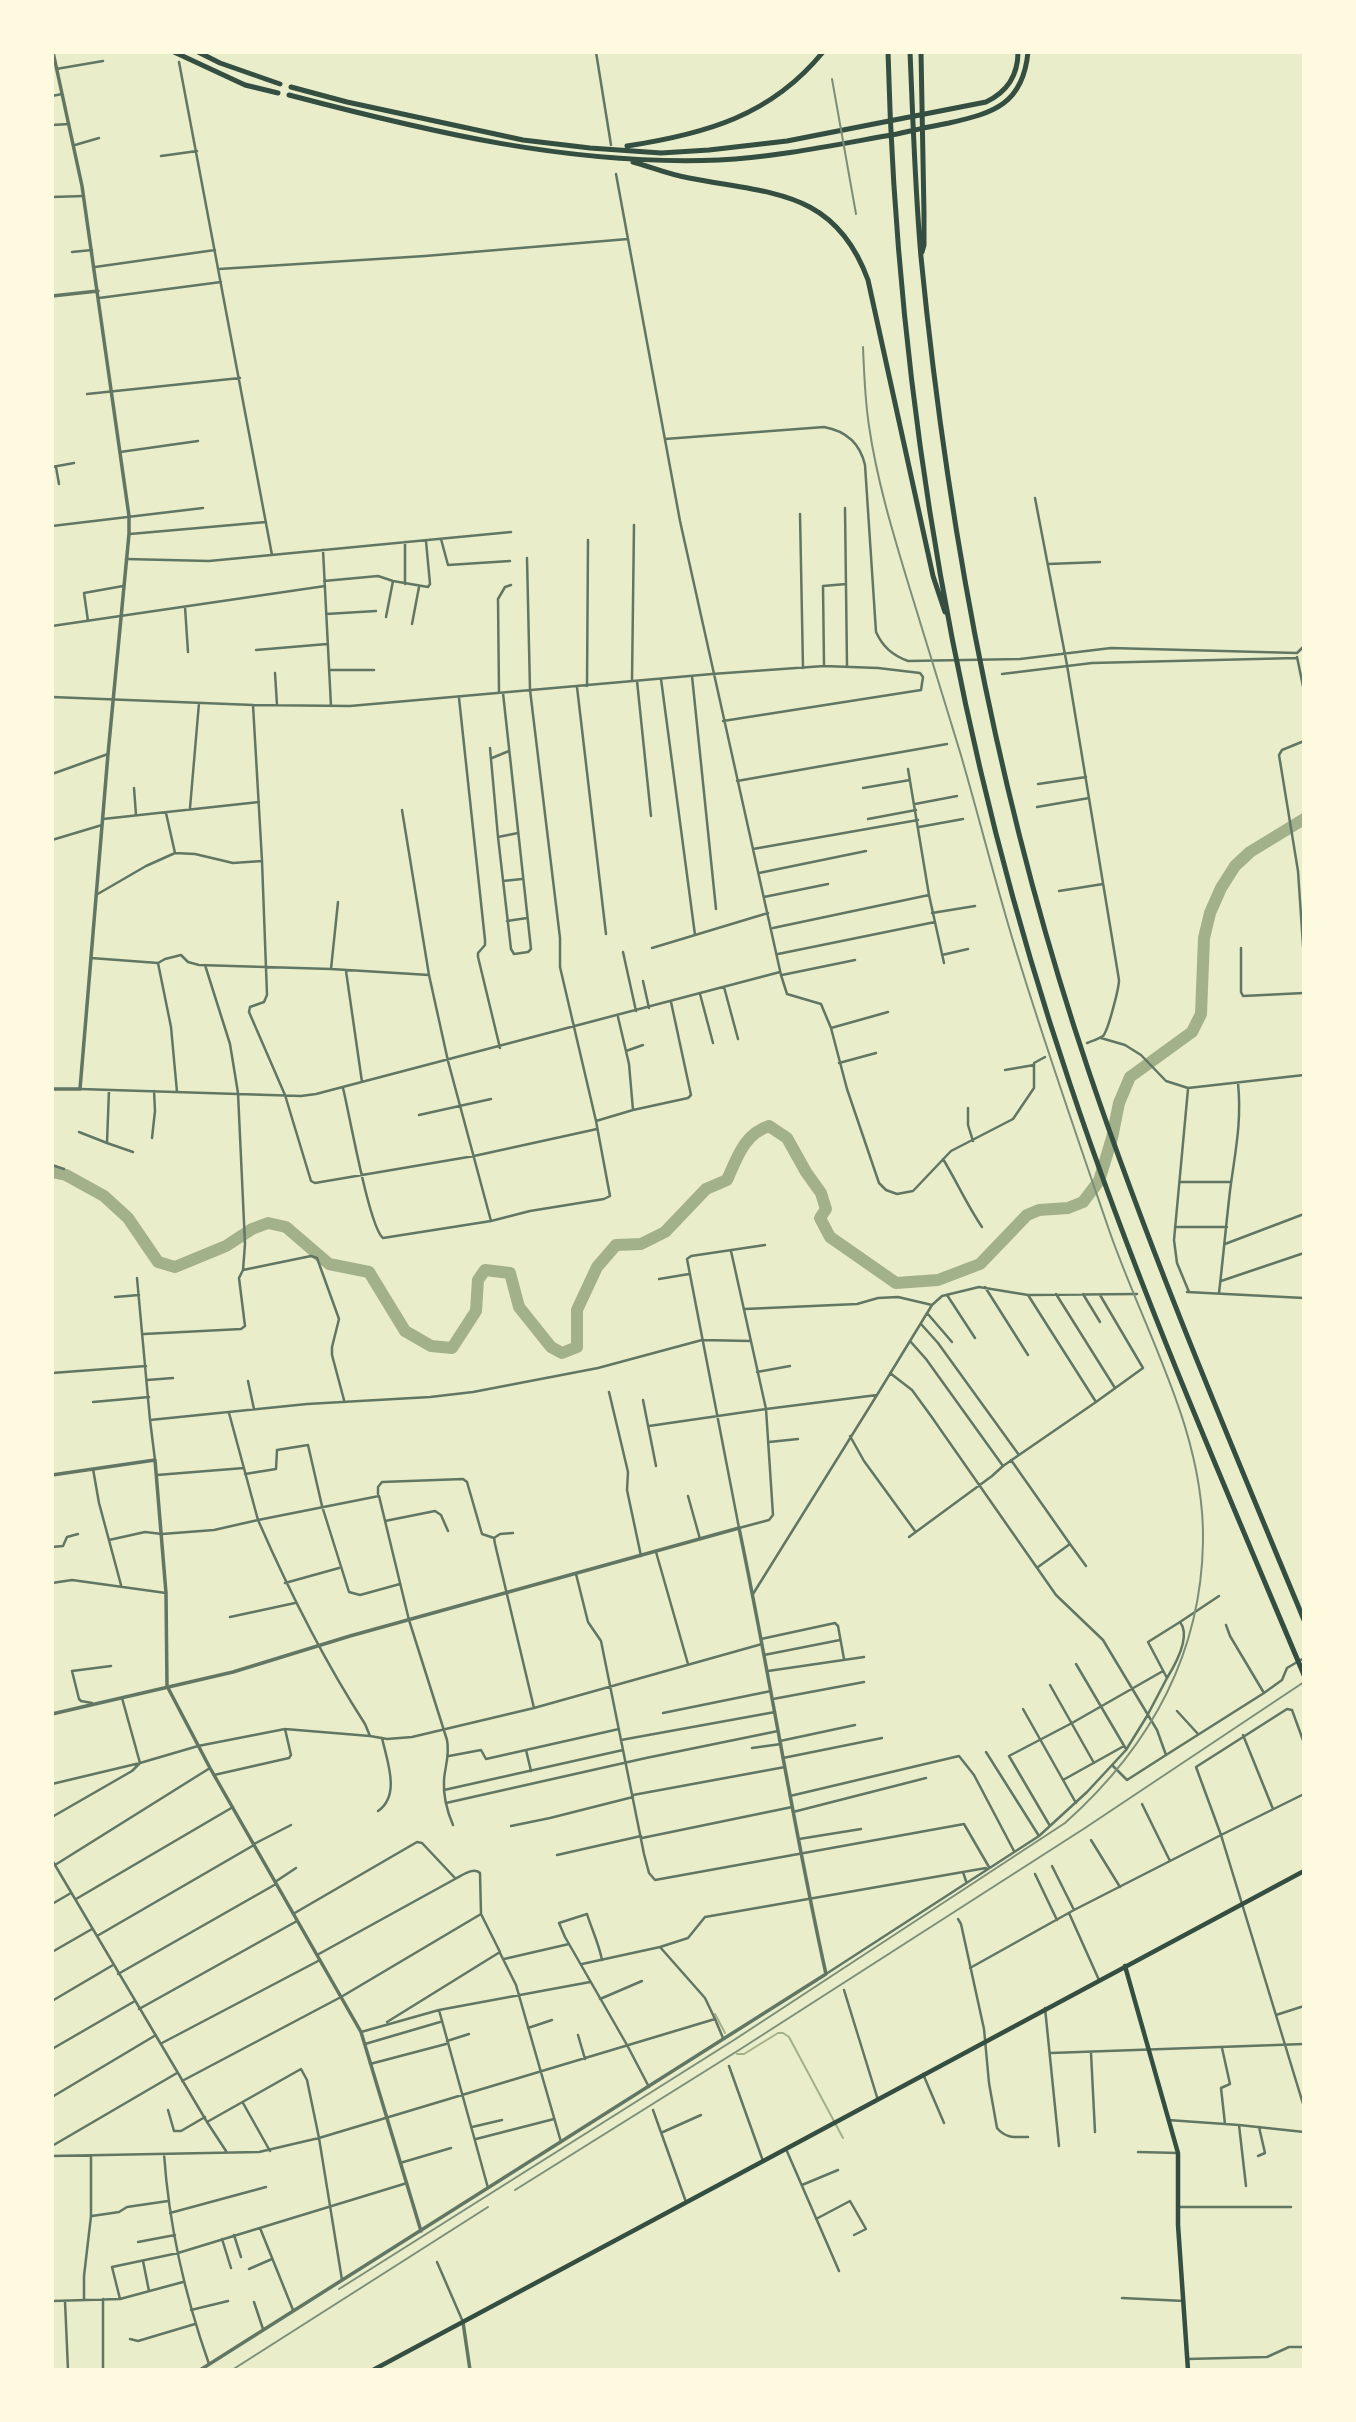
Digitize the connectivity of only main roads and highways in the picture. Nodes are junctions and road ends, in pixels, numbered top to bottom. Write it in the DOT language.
graph roads {
  1 [pos="174,52"];
  2 [pos="198,52"];
  3 [pos="823,52"];
  4 [pos="888,52"];
  5 [pos="910,52"];
  6 [pos="920,52"];
  7 [pos="1018,52"];
  8 [pos="1028,52"];
  9 [pos="280,84"];
  10 [pos="291,87"];
  11 [pos="278,93"];
  12 [pos="289,95"];
  13 [pos="614,147"];
  14 [pos="624,160"];
  15 [pos="921,255"];
  16 [pos="950,628"];
  17 [pos="1304,1620"];
  18 [pos="1304,1675"];
  19 [pos="1304,1871"];
  20 [pos="1125,1966"];
  21 [pos="373,2370"];
  22 [pos="1188,2370"];
  1 -- 11 [label="highway"];
  2 -- 9 [label="highway"];
  3 -- 13 [label="highway"];
  4 -- 16 [label="highway"];
  5 -- 15 [label="highway"];
  6 -- 15 [label="highway"];
  7 -- 13 [label="highway"];
  8 -- 14 [label="highway"];
  10 -- 13 [label="highway"];
  12 -- 14 [label="highway"];
  14 -- 16 [label="highway"];
  15 -- 17 [label="highway"];
  16 -- 18 [label="highway"];
  19 -- 20 [label="main road"];
  20 -- 21 [label="main road"];
  20 -- 22 [label="main road"];
}
